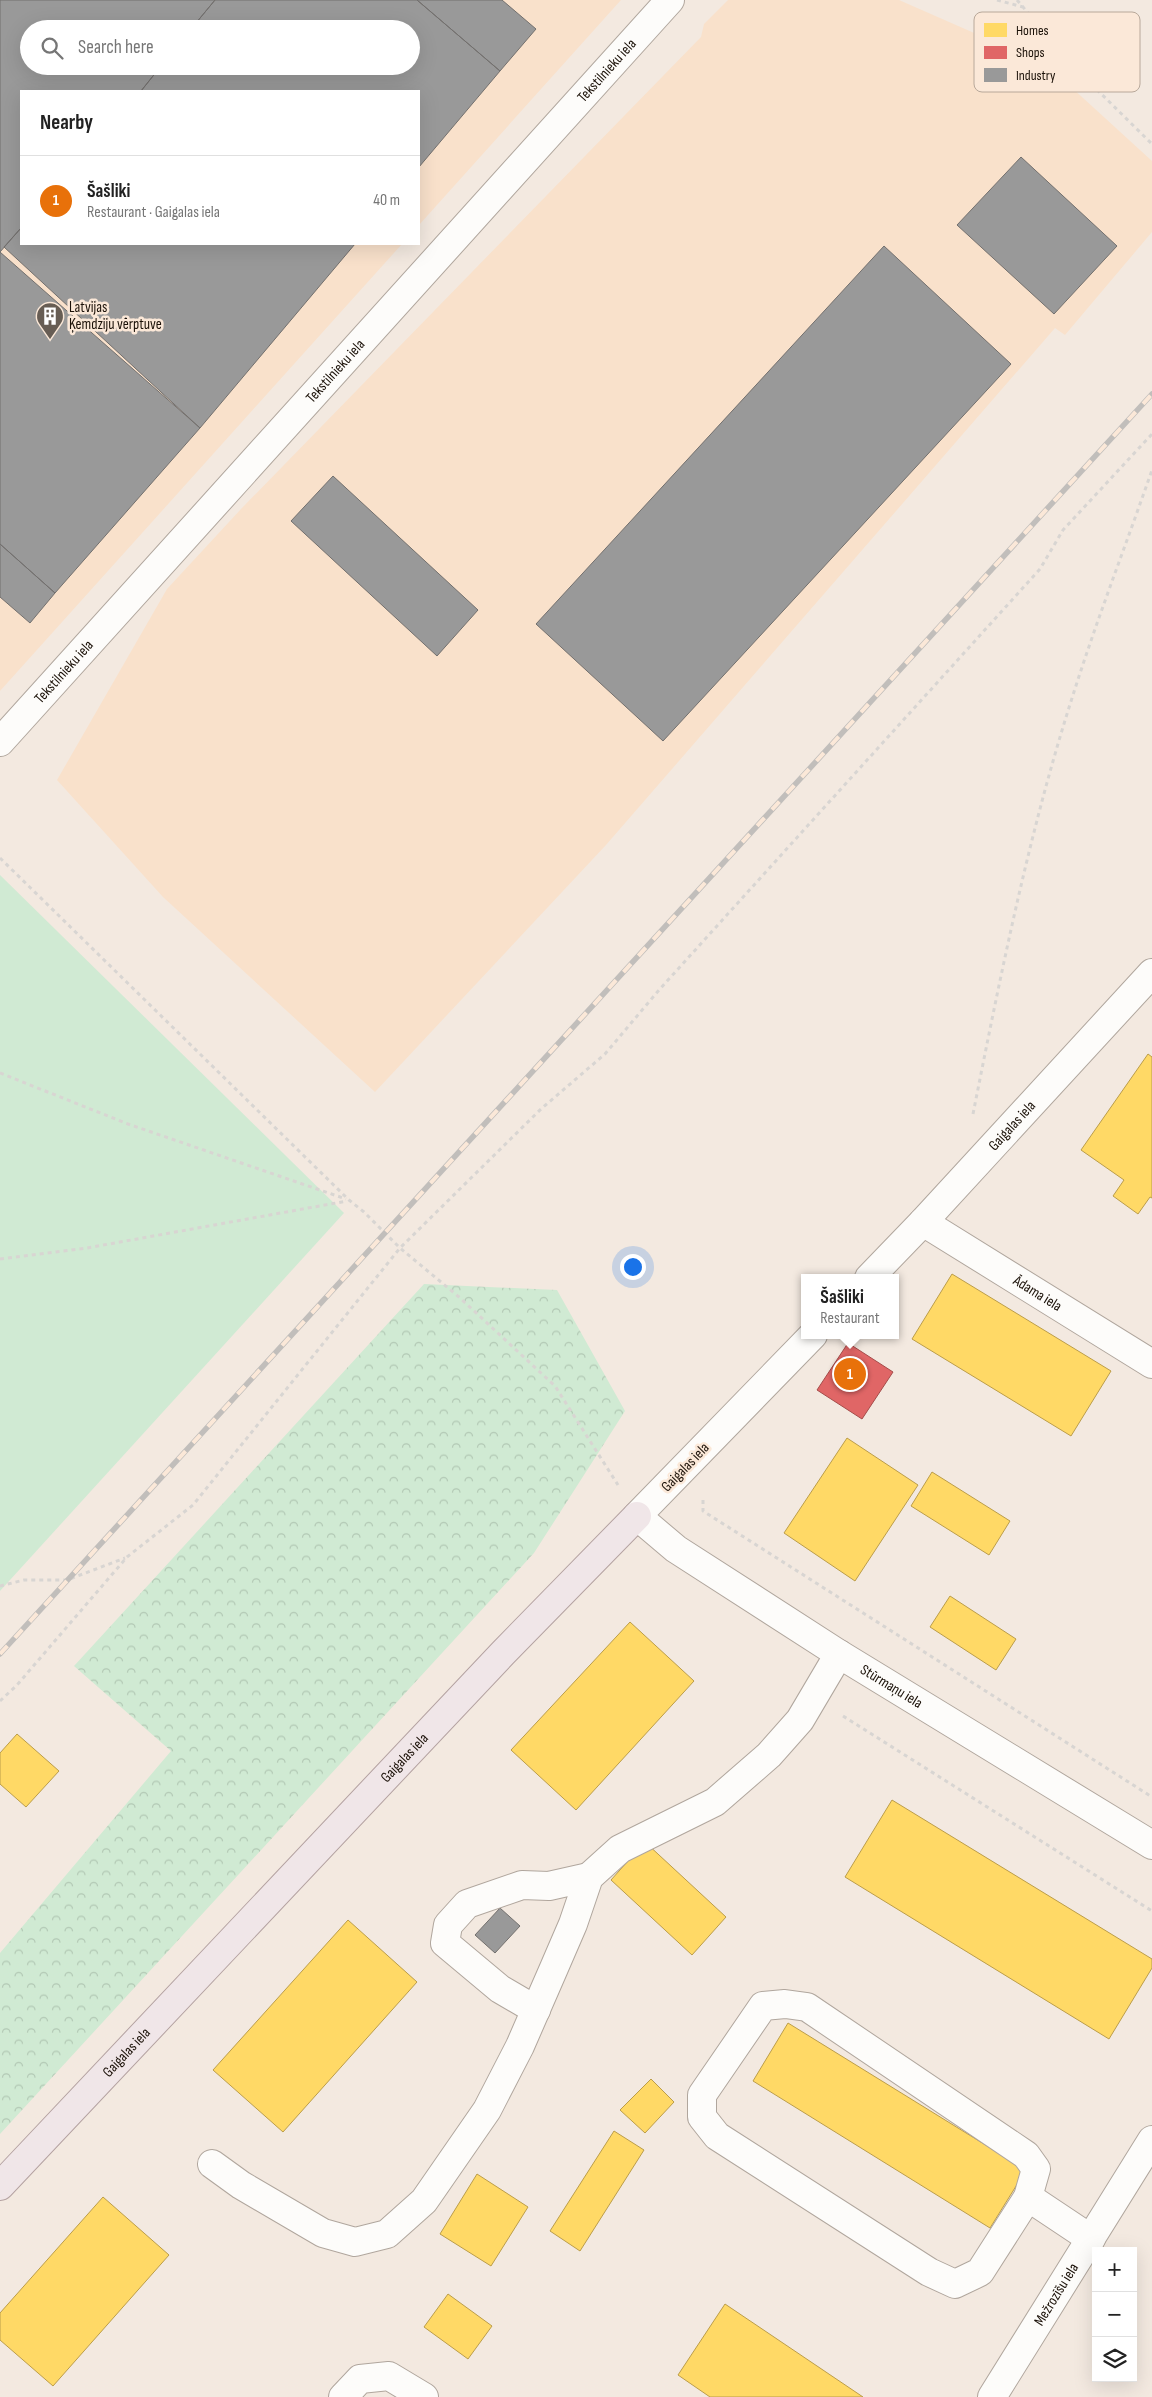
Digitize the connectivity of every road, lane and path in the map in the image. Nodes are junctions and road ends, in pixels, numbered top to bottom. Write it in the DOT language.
graph roads {
  1 [pos="670,0"];
  2 [pos="997,0"];
  3 [pos="1018,0"];
  4 [pos="1023,8"];
  5 [pos="1026,12"];
  6 [pos="1099,92"];
  7 [pos="1152,144"];
  8 [pos="1152,434"];
  9 [pos="1152,470"];
  10 [pos="0,742"];
  11 [pos="0,858"];
  12 [pos="1152,973"];
  13 [pos="0,1073"];
  14 [pos="972,1116"];
  15 [pos="349,1200"];
  16 [pos="923,1222"];
  17 [pos="400,1248"];
  18 [pos="0,1259"];
  19 [pos="873,1274"];
  20 [pos="809,1339"];
  21 [pos="1152,1364"];
  22 [pos="703,1497"];
  23 [pos="638,1516"];
  24 [pos="127,1557"];
  25 [pos="0,1586"];
  26 [pos="838,1654"];
  27 [pos="813,1698"];
  28 [pos="0,1701"];
  29 [pos="1152,1797"];
  30 [pos="1152,1845"];
  31 [pos="589,1876"];
  32 [pos="1152,1911"];
  33 [pos="536,2010"];
  34 [pos="1152,2140"];
  35 [pos="212,2164"];
  36 [pos="0,2186"];
  37 [pos="1028,2197"];
  38 [pos="1091,2239"];
  39 [pos="343,2397"];
  40 [pos="424,2397"];
  41 [pos="992,2397"];
  1 -- 10 [label="street, Tekstilnieku iela"];
  2 -- 4 [label="path"];
  3 -- 4 [label="path"];
  4 -- 5 [label="path"];
  6 -- 7 [label="path"];
  8 -- 17 [label="path"];
  9 -- 14 [label="path"];
  11 -- 15 [label="path"];
  12 -- 16 [label="street, Gaigalas iela"];
  13 -- 15 [label="path"];
  15 -- 17 [label="path"];
  15 -- 18 [label="path"];
  16 -- 19 [label="street, Gaigalas iela"];
  16 -- 21 [label="street, Ādama iela"];
  17 -- 23 [label="path"];
  17 -- 24 [label="path"];
  20 -- 23 [label="street, Gaigalas iela"];
  22 -- 29 [label="path"];
  23 -- 26 [label="street, Stūrmaņu iela"];
  23 -- 36 [label="main road, Gaigalas iela"];
  24 -- 25 [label="path"];
  24 -- 28 [label="path"];
  26 -- 27 [label="street"];
  26 -- 30 [label="street, Stūrmaņu iela"];
  27 -- 31 [label="street"];
  27 -- 32 [label="path"];
  31 -- 33 [label="street"];
  31 -- 33 [label="street"];
  33 -- 35 [label="street"];
  34 -- 38 [label="street, Mežrozīšu iela"];
  37 -- 37 [label="street"];
  37 -- 38 [label="street"];
  38 -- 41 [label="street, Mežrozīšu iela"];
  39 -- 40 [label="street"];
}
